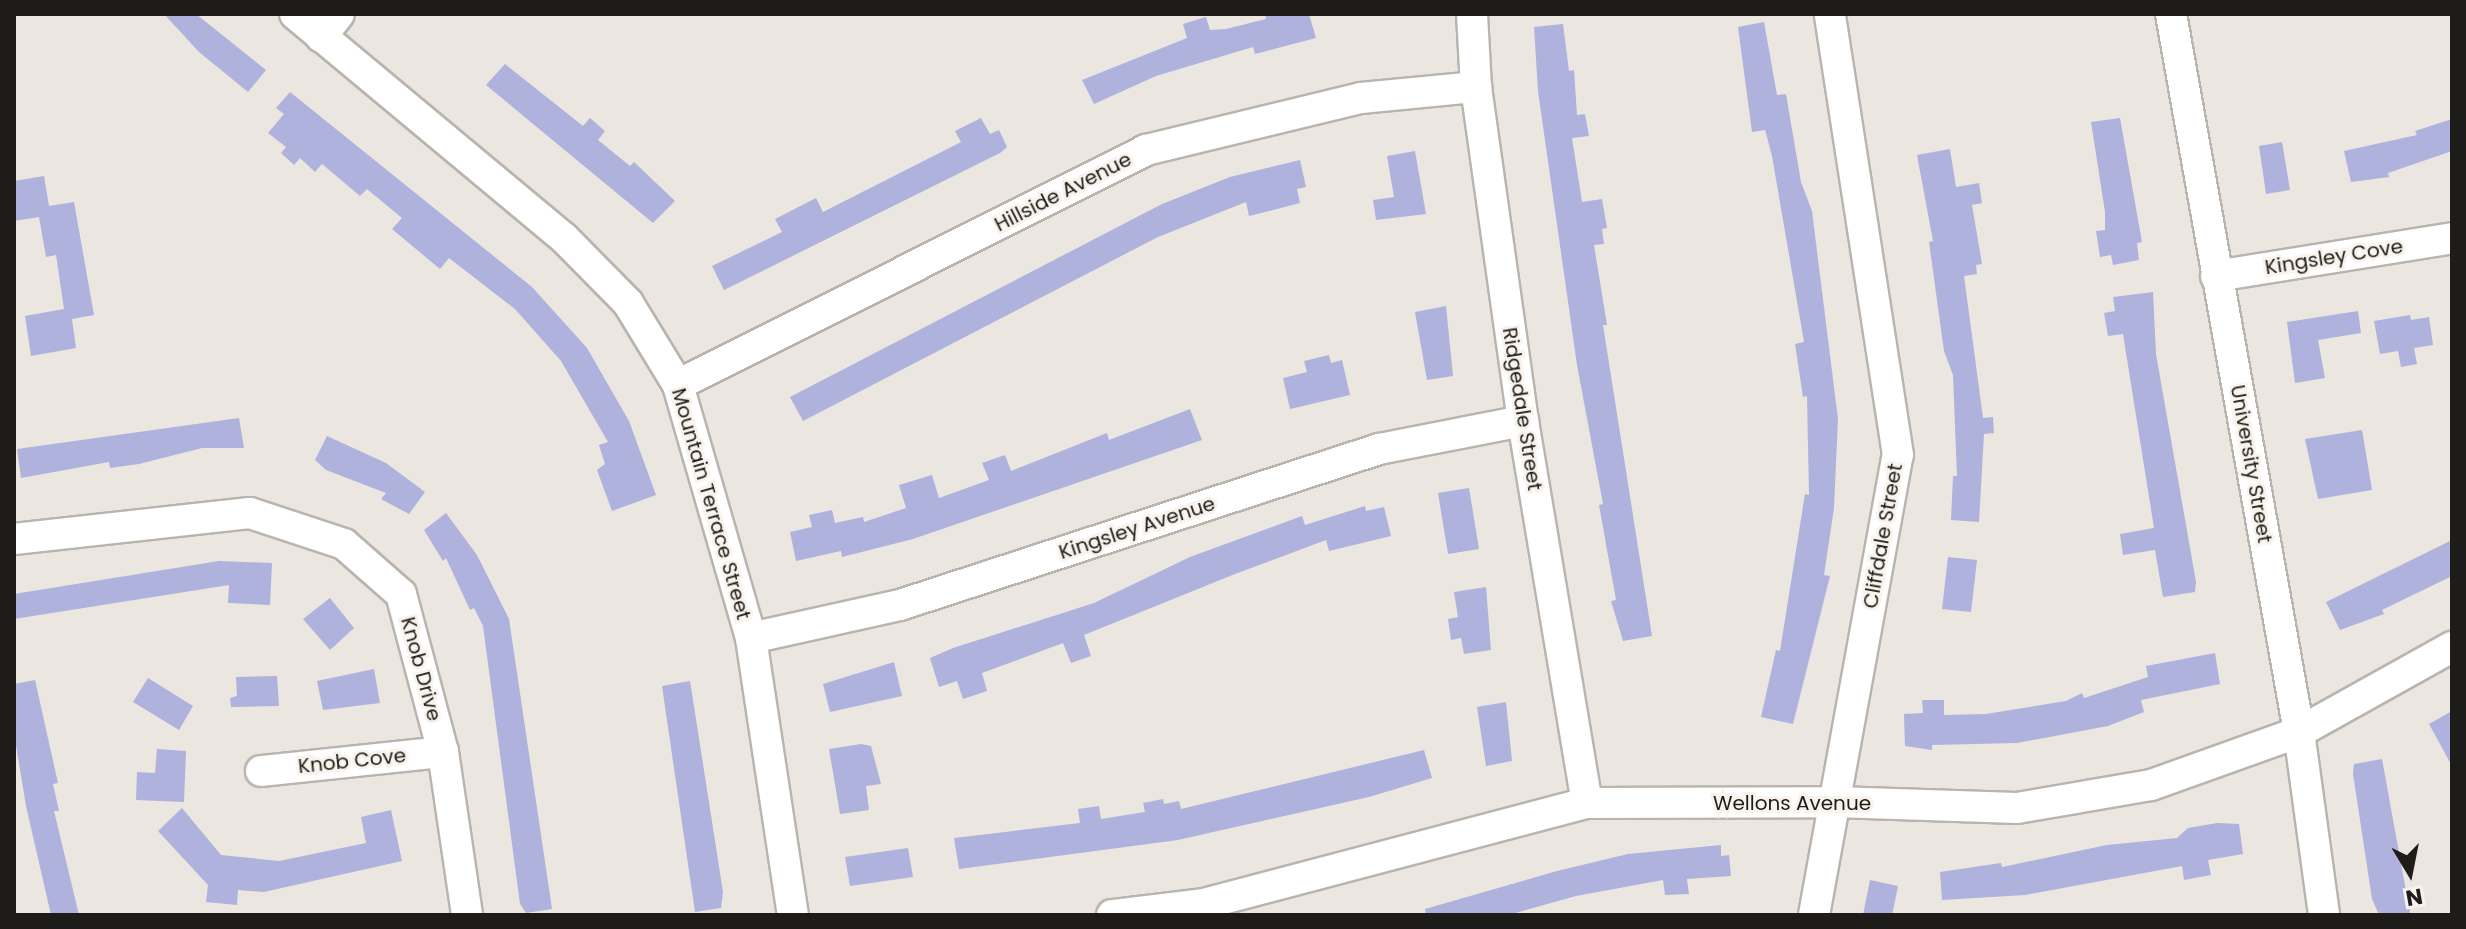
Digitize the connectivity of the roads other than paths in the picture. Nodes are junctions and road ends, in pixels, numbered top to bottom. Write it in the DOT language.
graph roads {
  1 [pos="295,14"];
  2 [pos="1472,14"];
  3 [pos="1830,14"];
  4 [pos="2171,14"];
  5 [pos="330,26"];
  6 [pos="1476,87"];
  7 [pos="2452,238"];
  8 [pos="2216,276"];
  9 [pos="678,385"];
  10 [pos="1523,421"];
  11 [pos="14,539"];
  12 [pos="751,638"];
  13 [pos="2452,647"];
  14 [pos="2299,732"];
  15 [pos="443,752"];
  16 [pos="261,771"];
  17 [pos="1835,802"];
  18 [pos="1587,803"];
  19 [pos="467,915"];
  20 [pos="793,915"];
  21 [pos="1112,915"];
  22 [pos="1814,915"];
  23 [pos="2324,915"];
  1 -- 5 [label="street, Mountain Terrace Street"];
  2 -- 6 [label="street, Ridgedale Street"];
  3 -- 17 [label="street, Cliffdale Street"];
  4 -- 8 [label="street, University Street"];
  5 -- 9 [label="street, Mountain Terrace Street"];
  6 -- 9 [label="street, Hillside Avenue"];
  6 -- 10 [label="street, Ridgedale Street"];
  7 -- 8 [label="street, Kingsley Cove"];
  8 -- 14 [label="street, University Street"];
  9 -- 12 [label="street, Mountain Terrace Street"];
  10 -- 12 [label="street, Kingsley Avenue"];
  10 -- 18 [label="street, Ridgedale Street"];
  11 -- 15 [label="street, Knob Drive"];
  12 -- 20 [label="street, Mountain Terrace Street"];
  13 -- 14 [label="street, Wellons Avenue"];
  14 -- 17 [label="street, Wellons Avenue"];
  14 -- 23 [label="street, University Street"];
  15 -- 16 [label="street, Knob Cove"];
  15 -- 19 [label="street, Knob Drive"];
  17 -- 18 [label="street, Wellons Avenue"];
  17 -- 22 [label="street, Cliffdale Street"];
  18 -- 21 [label="street, Wellons Avenue"];
}
